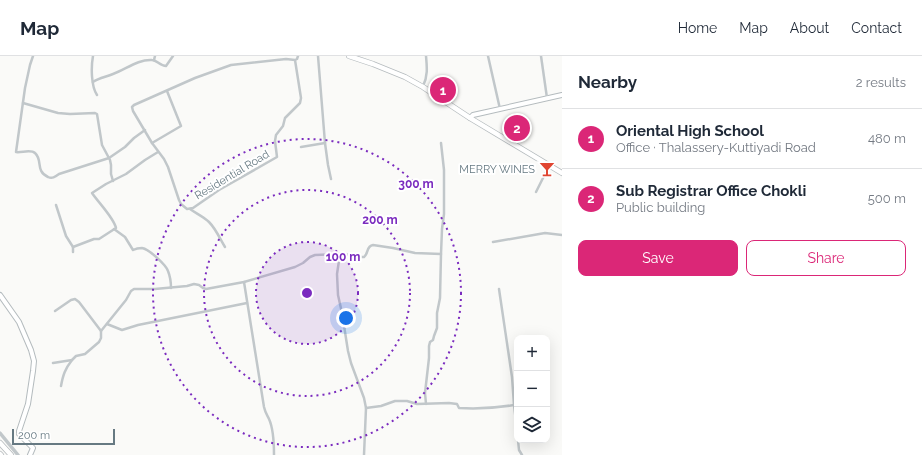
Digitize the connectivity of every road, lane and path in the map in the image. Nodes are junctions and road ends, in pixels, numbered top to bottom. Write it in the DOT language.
graph roads {
  1 [pos="33,56"];
  2 [pos="93,56"];
  3 [pos="155,56"];
  4 [pos="173,56"];
  5 [pos="298,56"];
  6 [pos="318,56"];
  7 [pos="349,56"];
  8 [pos="426,56"];
  9 [pos="488,56"];
  10 [pos="541,56"];
  11 [pos="357,57"];
  12 [pos="154,60"];
  13 [pos="295,60"];
  14 [pos="93,82"];
  15 [pos="423,87"];
  16 [pos="167,91"];
  17 [pos="97,95"];
  18 [pos="562,95"];
  19 [pos="547,98"];
  20 [pos="23,103"];
  21 [pos="500,109"];
  22 [pos="470,118"];
  23 [pos="145,130"];
  24 [pos="152,143"];
  25 [pos="325,143"];
  26 [pos="441,143"];
  27 [pos="301,147"];
  28 [pos="158,152"];
  29 [pos="109,158"];
  30 [pos="549,166"];
  31 [pos="562,173"];
  32 [pos="331,179"];
  33 [pos="112,181"];
  34 [pos="536,192"];
  35 [pos="56,205"];
  36 [pos="188,209"];
  37 [pos="185,212"];
  38 [pos="114,229"];
  39 [pos="562,235"];
  40 [pos="493,242"];
  41 [pos="72,247"];
  42 [pos="225,247"];
  43 [pos="73,252"];
  44 [pos="340,254"];
  45 [pos="441,254"];
  46 [pos="244,282"];
  47 [pos="171,288"];
  48 [pos="499,288"];
  49 [pos="0,295"];
  50 [pos="247,303"];
  51 [pos="55,311"];
  52 [pos="107,324"];
  53 [pos="101,331"];
  54 [pos="72,360"];
  55 [pos="53,363"];
  56 [pos="61,386"];
  57 [pos="426,404"];
  58 [pos="514,405"];
  59 [pos="366,408"];
  60 [pos="0,433"];
  61 [pos="0,443"];
  62 [pos="518,443"];
  63 [pos="11,455"];
  64 [pos="18,455"];
  65 [pos="30,455"];
  66 [pos="274,455"];
  67 [pos="364,455"];
  68 [pos="522,455"];
  1 -- 20 [label="street"];
  2 -- 14 [label="street"];
  3 -- 12 [label="street"];
  4 -- 12 [label="street"];
  5 -- 13 [label="street"];
  6 -- 25 [label="street"];
  7 -- 11 [label="main road"];
  8 -- 15 [label="street"];
  9 -- 21 [label="street"];
  10 -- 19 [label="street"];
  11 -- 15 [label="main road"];
  12 -- 14 [label="street"];
  13 -- 16 [label="street"];
  13 -- 36 [label="street, Residential Road"];
  14 -- 17 [label="street"];
  15 -- 22 [label="main road"];
  16 -- 23 [label="street, Residential Road"];
  16 -- 24 [label="street"];
  18 -- 19 [label="main road"];
  19 -- 21 [label="main road"];
  20 -- 29 [label="street"];
  20 -- 29 [label="street"];
  21 -- 22 [label="main road"];
  22 -- 30 [label="main road"];
  23 -- 24 [label="street, Residential Road"];
  23 -- 29 [label="street"];
  24 -- 28 [label="street, Residential Road"];
  25 -- 27 [label="street"];
  25 -- 32 [label="street"];
  26 -- 45 [label="street"];
  28 -- 33 [label="street"];
  28 -- 36 [label="street, Residential Road"];
  29 -- 33 [label="street"];
  30 -- 31 [label="main road"];
  30 -- 34 [label="street"];
  33 -- 38 [label="street"];
  35 -- 41 [label="street"];
  36 -- 37 [label="street"];
  36 -- 42 [label="street"];
  38 -- 41 [label="street"];
  38 -- 47 [label="street"];
  39 -- 40 [label="street"];
  41 -- 43 [label="street"];
  44 -- 45 [label="street"];
  44 -- 46 [label="street"];
  44 -- 59 [label="street"];
  45 -- 57 [label="street"];
  46 -- 47 [label="street"];
  46 -- 50 [label="street"];
  47 -- 52 [label="street"];
  48 -- 58 [label="street"];
  49 -- 65 [label="main road"];
  50 -- 52 [label="street"];
  50 -- 66 [label="street"];
  51 -- 53 [label="street"];
  52 -- 53 [label="street"];
  53 -- 54 [label="street"];
  54 -- 55 [label="street"];
  54 -- 56 [label="street"];
  57 -- 58 [label="street"];
  57 -- 59 [label="street"];
  59 -- 67 [label="street"];
  60 -- 64 [label="street"];
  61 -- 63 [label="main road"];
  62 -- 68 [label="street"];
}
